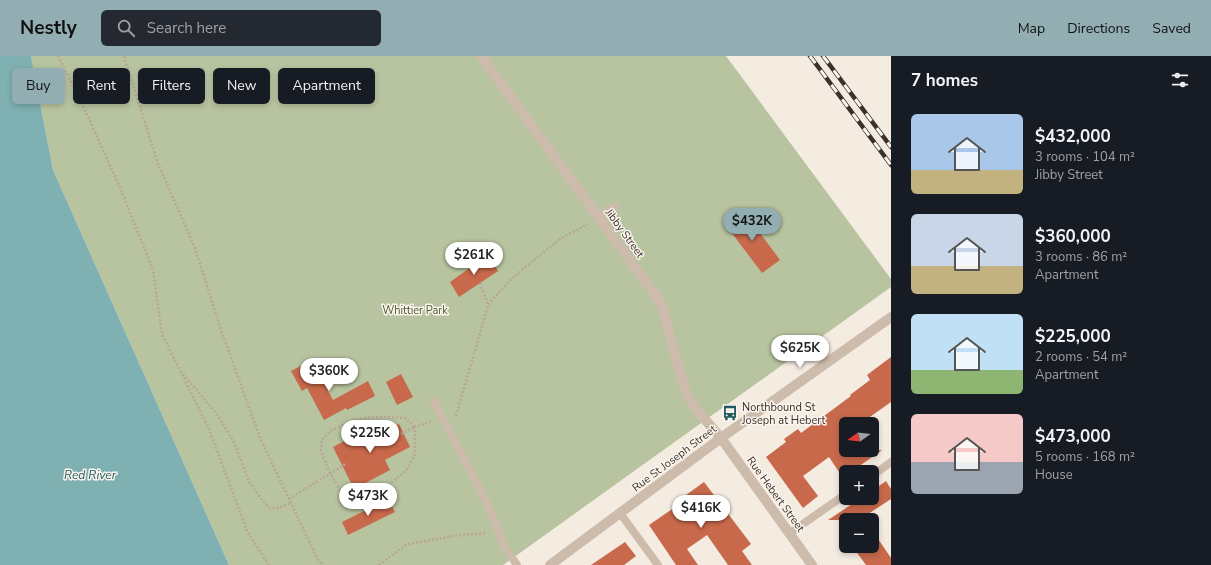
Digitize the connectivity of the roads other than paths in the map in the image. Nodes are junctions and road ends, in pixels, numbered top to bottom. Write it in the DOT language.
graph roads {
  1 [pos="481,56"];
  2 [pos="615,206"];
  3 [pos="599,218"];
  4 [pos="891,317"];
  5 [pos="434,402"];
  6 [pos="721,438"];
  7 [pos="891,462"];
  8 [pos="879,471"];
  9 [pos="839,499"];
  10 [pos="620,513"];
  11 [pos="790,533"];
  12 [pos="517,565"];
  13 [pos="550,565"];
  14 [pos="658,565"];
  15 [pos="812,565"];
  1 -- 3 [label="street, Jibby Street"];
  2 -- 3 [label="lane"];
  3 -- 6 [label="street, Jibby Street"];
  4 -- 6 [label="street, Rue St Joseph Street"];
  5 -- 12 [label="lane"];
  6 -- 10 [label="street, Rue St Joseph Street"];
  6 -- 11 [label="street, Rue Hebert Street"];
  7 -- 8 [label="lane"];
  9 -- 11 [label="lane"];
  10 -- 13 [label="street, Rue St Joseph Street"];
  10 -- 14 [label="lane"];
  11 -- 15 [label="street, Rue Hebert Street"];
}
